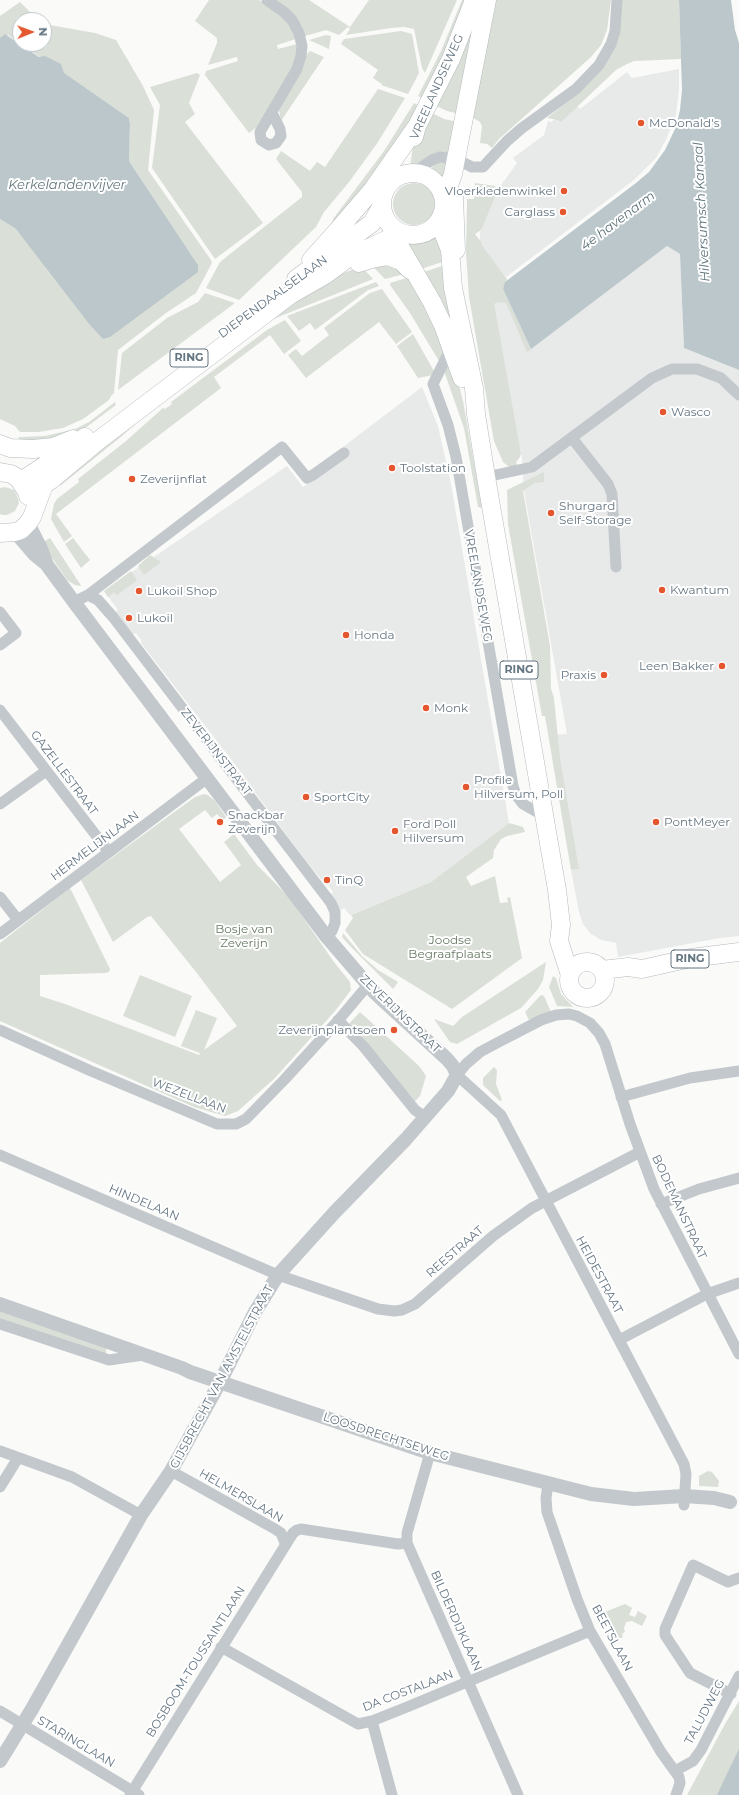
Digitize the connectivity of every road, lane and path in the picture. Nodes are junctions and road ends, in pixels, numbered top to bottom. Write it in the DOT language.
graph roads {
  1 [pos="267,0"];
  2 [pos="474,0"];
  3 [pos="487,0"];
  4 [pos="617,0"];
  5 [pos="272,113"];
  6 [pos="417,126"];
  7 [pos="455,166"];
  8 [pos="408,174"];
  9 [pos="444,199"];
  10 [pos="382,205"];
  11 [pos="439,222"];
  12 [pos="397,232"];
  13 [pos="414,273"];
  14 [pos="325,275"];
  15 [pos="290,284"];
  16 [pos="458,305"];
  17 [pos="451,348"];
  18 [pos="738,393"];
  19 [pos="476,414"];
  20 [pos="88,433"];
  21 [pos="572,438"];
  22 [pos="0,444"];
  23 [pos="344,454"];
  24 [pos="0,472"];
  25 [pos="486,477"];
  26 [pos="22,510"];
  27 [pos="616,567"];
  28 [pos="88,595"];
  29 [pos="74,602"];
  30 [pos="0,612"];
  31 [pos="0,645"];
  32 [pos="0,710"];
  33 [pos="46,771"];
  34 [pos="206,779"];
  35 [pos="0,804"];
  36 [pos="544,816"];
  37 [pos="108,851"];
  38 [pos="0,897"];
  39 [pos="18,920"];
  40 [pos="561,925"];
  41 [pos="0,934"];
  42 [pos="326,936"];
  43 [pos="739,952"];
  44 [pos="585,962"];
  45 [pos="570,975"];
  46 [pos="603,977"];
  47 [pos="368,985"];
  48 [pos="338,1020"];
  49 [pos="590,1023"];
  50 [pos="0,1030"];
  51 [pos="739,1071"];
  52 [pos="457,1075"];
  53 [pos="621,1097"];
  54 [pos="425,1117"];
  55 [pos="640,1152"];
  56 [pos="0,1155"];
  57 [pos="739,1178"];
  58 [pos="546,1201"];
  59 [pos="661,1204"];
  60 [pos="278,1275"];
  61 [pos="739,1283"];
  62 [pos="707,1294"];
  63 [pos="0,1304"];
  64 [pos="0,1324"];
  65 [pos="619,1340"];
  66 [pos="739,1354"];
  67 [pos="143,1355"];
  68 [pos="220,1382"];
  69 [pos="0,1451"];
  70 [pos="430,1453"];
  71 [pos="18,1458"];
  72 [pos="171,1471"];
  73 [pos="548,1484"];
  74 [pos="0,1487"];
  75 [pos="684,1501"];
  76 [pos="735,1502"];
  77 [pos="141,1515"];
  78 [pos="285,1543"];
  79 [pos="407,1543"];
  80 [pos="739,1578"];
  81 [pos="590,1631"];
  82 [pos="221,1647"];
  83 [pos="739,1676"];
  84 [pos="469,1682"];
  85 [pos="731,1694"];
  86 [pos="0,1710"];
  87 [pos="372,1720"];
  88 [pos="22,1724"];
  89 [pos="0,1761"];
  90 [pos="675,1771"];
  91 [pos="133,1794"];
  92 [pos="392,1795"];
  93 [pos="518,1795"];
  94 [pos="676,1795"];
  1 -- 5 [label="street"];
  2 -- 6 [label="main road, VREELANDSEWEG"];
  3 -- 7 [label="main road, VREELANDSEWEG"];
  4 -- 7 [label="street"];
  6 -- 8 [label="main road, VREELANDSEWEG"];
  6 -- 15 [label="main road"];
  7 -- 8 [label="street"];
  7 -- 9 [label="main road, VREELANDSEWEG"];
  7 -- 16 [label="main road"];
  8 -- 9 [label="main road"];
  8 -- 10 [label="main road, RING"];
  9 -- 11 [label="main road, VREELANDSEWEG"];
  10 -- 12 [label="main road, RING"];
  10 -- 15 [label="main road, DIEPENDAALSELAAN / RING"];
  11 -- 12 [label="main road, RING"];
  11 -- 16 [label="main road, RING"];
  12 -- 13 [label="main road, RING"];
  12 -- 14 [label="main road, DIEPENDAALSELAAN / RING"];
  13 -- 14 [label="main road, RING"];
  13 -- 17 [label="main road, RING"];
  14 -- 26 [label="main road, DIEPENDAALSELAAN / RING"];
  15 -- 20 [label="main road, DIEPENDAALSELAAN / RING"];
  16 -- 19 [label="main road, RING"];
  17 -- 19 [label="main road, RING"];
  17 -- 36 [label="street, VREELANDSEWEG"];
  18 -- 21 [label="street"];
  19 -- 25 [label="main road, RING"];
  20 -- 22 [label="main road"];
  20 -- 26 [label="main road, DIEPENDAALSELAAN / RING"];
  21 -- 25 [label="street"];
  21 -- 27 [label="street"];
  23 -- 28 [label="street"];
  24 -- 26 [label="main road"];
  25 -- 36 [label="main road, RING"];
  26 -- 29 [label="street, ZEVERIJNSTRAAT"];
  28 -- 29 [label="street"];
  28 -- 42 [label="street, ZEVERIJNSTRAAT"];
  29 -- 34 [label="street, ZEVERIJNSTRAAT"];
  30 -- 31 [label="street"];
  32 -- 33 [label="street, GAZELLESTRAAT"];
  33 -- 35 [label="street"];
  33 -- 37 [label="street, GAZELLESTRAAT"];
  34 -- 37 [label="street, HERMELIJNLAAN"];
  34 -- 42 [label="street, ZEVERIJNSTRAAT"];
  36 -- 40 [label="main road, RING"];
  37 -- 39 [label="street, HERMELIJNLAAN"];
  38 -- 39 [label="street"];
  39 -- 41 [label="street, HERMELIJNLAAN"];
  40 -- 44 [label="main road, RING"];
  40 -- 45 [label="main road, RING"];
  42 -- 47 [label="street, ZEVERIJNSTRAAT"];
  43 -- 46 [label="main road, RING"];
  44 -- 45 [label="main road"];
  44 -- 46 [label="main road, RING"];
  45 -- 46 [label="main road, RING"];
  47 -- 48 [label="street, WEZELLAAN"];
  47 -- 52 [label="street, ZEVERIJNSTRAAT"];
  48 -- 50 [label="street, WEZELLAAN"];
  48 -- 54 [label="street"];
  49 -- 52 [label="street, GIJSBRECHT VAN AMSTELSTRAAT"];
  49 -- 53 [label="street, BODEMANSTRAAT"];
  51 -- 53 [label="street"];
  52 -- 54 [label="street, GIJSBRECHT VAN AMSTELSTRAAT"];
  52 -- 58 [label="street, HEIDESTRAAT"];
  53 -- 55 [label="street, BODEMANSTRAAT"];
  54 -- 60 [label="street, GIJSBRECHT VAN AMSTELSTRAAT"];
  55 -- 58 [label="street, REESTRAAT"];
  55 -- 59 [label="street, BODEMANSTRAAT"];
  56 -- 60 [label="street, HINDELAAN"];
  57 -- 59 [label="street"];
  58 -- 60 [label="street, REESTRAAT"];
  58 -- 65 [label="street, HEIDESTRAAT"];
  59 -- 62 [label="street, BODEMANSTRAAT"];
  60 -- 68 [label="street, GIJSBRECHT VAN AMSTELSTRAAT"];
  61 -- 62 [label="street"];
  62 -- 65 [label="street"];
  62 -- 66 [label="street, BODEMANSTRAAT"];
  63 -- 67 [label="street, LOOSDRECHTSEWEG"];
  64 -- 67 [label="street, LOOSDRECHTSEWEG"];
  65 -- 75 [label="street, HEIDESTRAAT"];
  67 -- 68 [label="street, LOOSDRECHTSEWEG"];
  68 -- 70 [label="street, LOOSDRECHTSEWEG"];
  68 -- 72 [label="street, GIJSBRECHT VAN AMSTELSTRAAT"];
  69 -- 71 [label="street"];
  70 -- 73 [label="street, LOOSDRECHTSEWEG"];
  70 -- 79 [label="street"];
  71 -- 74 [label="street"];
  71 -- 77 [label="street"];
  72 -- 77 [label="street, GIJSBRECHT VAN AMSTELSTRAAT"];
  72 -- 78 [label="street, HELMERSLAAN"];
  73 -- 75 [label="street, LOOSDRECHTSEWEG"];
  73 -- 81 [label="street, BEETSLAAN"];
  75 -- 76 [label="street, LOOSDRECHTSEWEG"];
  77 -- 88 [label="street, GIJSBRECHT VAN AMSTELSTRAAT"];
  78 -- 79 [label="street, HELMERSLAAN"];
  78 -- 82 [label="street, BOSBOOM-TOUSSAINTLAAN"];
  79 -- 84 [label="street, BILDERDIJKLAAN"];
  80 -- 85 [label="street"];
  81 -- 84 [label="street, DA COSTALAAN"];
  81 -- 90 [label="street, BEETSLAAN"];
  82 -- 87 [label="street, DA COSTALAAN"];
  82 -- 91 [label="street, BOSBOOM-TOUSSAINTLAAN"];
  83 -- 85 [label="street, TALUDWEG"];
  84 -- 87 [label="street, DA COSTALAAN"];
  84 -- 93 [label="street, BILDERDIJKLAAN"];
  85 -- 90 [label="street, TALUDWEG"];
  86 -- 88 [label="street, STARINGLAAN"];
  87 -- 92 [label="street"];
  88 -- 89 [label="street, GIJSBRECHT VAN AMSTELSTRAAT"];
  88 -- 91 [label="street, STARINGLAAN"];
  90 -- 94 [label="street"];
}
